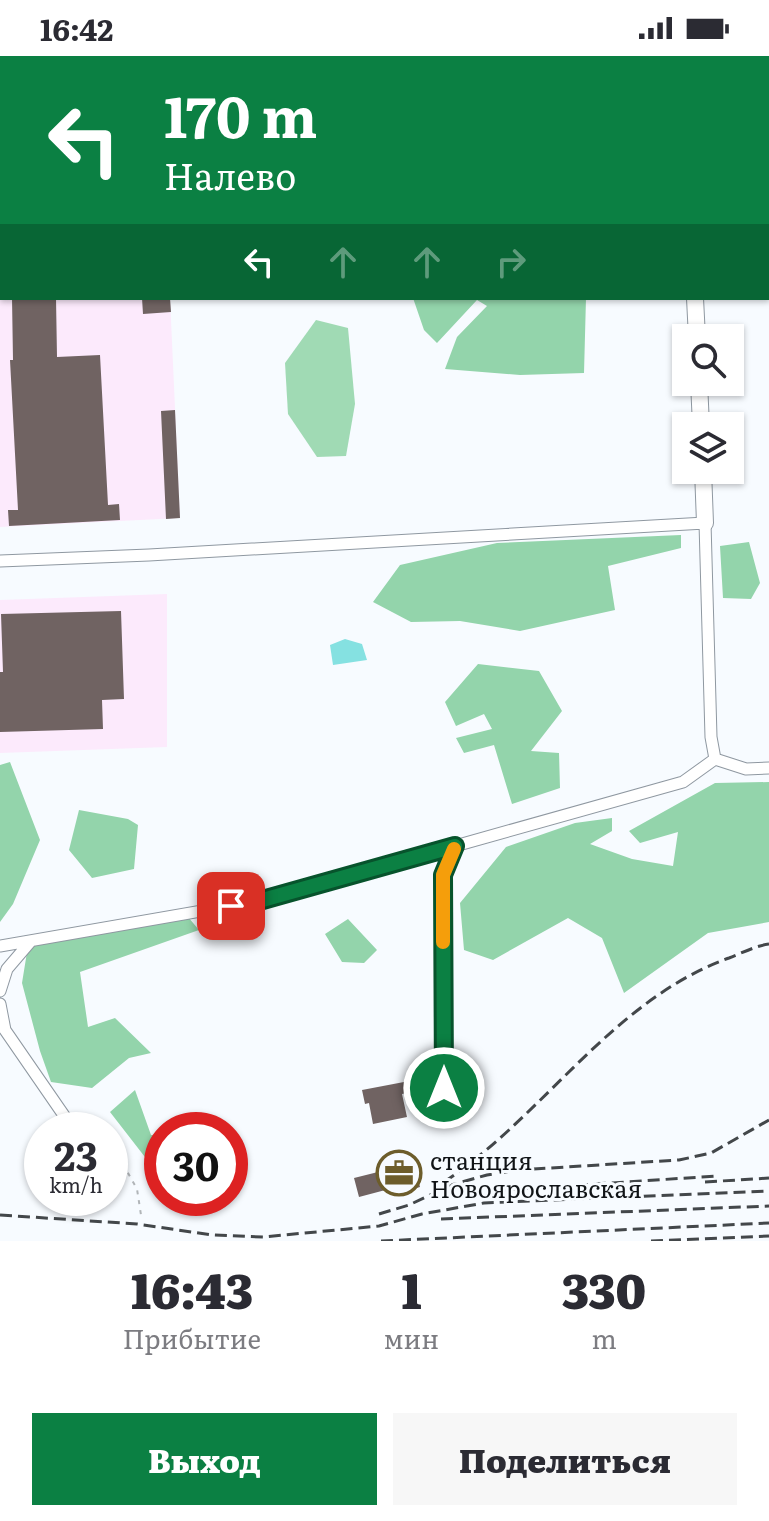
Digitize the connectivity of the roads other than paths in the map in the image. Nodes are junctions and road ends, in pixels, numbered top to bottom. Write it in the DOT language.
graph roads {
  1 [pos="695,300"];
  2 [pos="696,324"];
  3 [pos="704,484"];
  4 [pos="705,523"];
  5 [pos="0,561"];
  6 [pos="715,759"];
  7 [pos="769,768"];
  8 [pos="455,846"];
  9 [pos="32,940"];
  10 [pos="0,946"];
  11 [pos="0,991"];
  12 [pos="0,1004"];
  13 [pos="62,1112"];
  14 [pos="444,1118"];
  1 -- 2 [label="street"];
  3 -- 4 [label="street"];
  4 -- 5 [label="street"];
  4 -- 6 [label="street"];
  6 -- 7 [label="street"];
  6 -- 8 [label="street"];
  8 -- 9 [label="street"];
  8 -- 14 [label="street"];
  9 -- 10 [label="street"];
  9 -- 11 [label="street"];
  12 -- 13 [label="street"];
}
